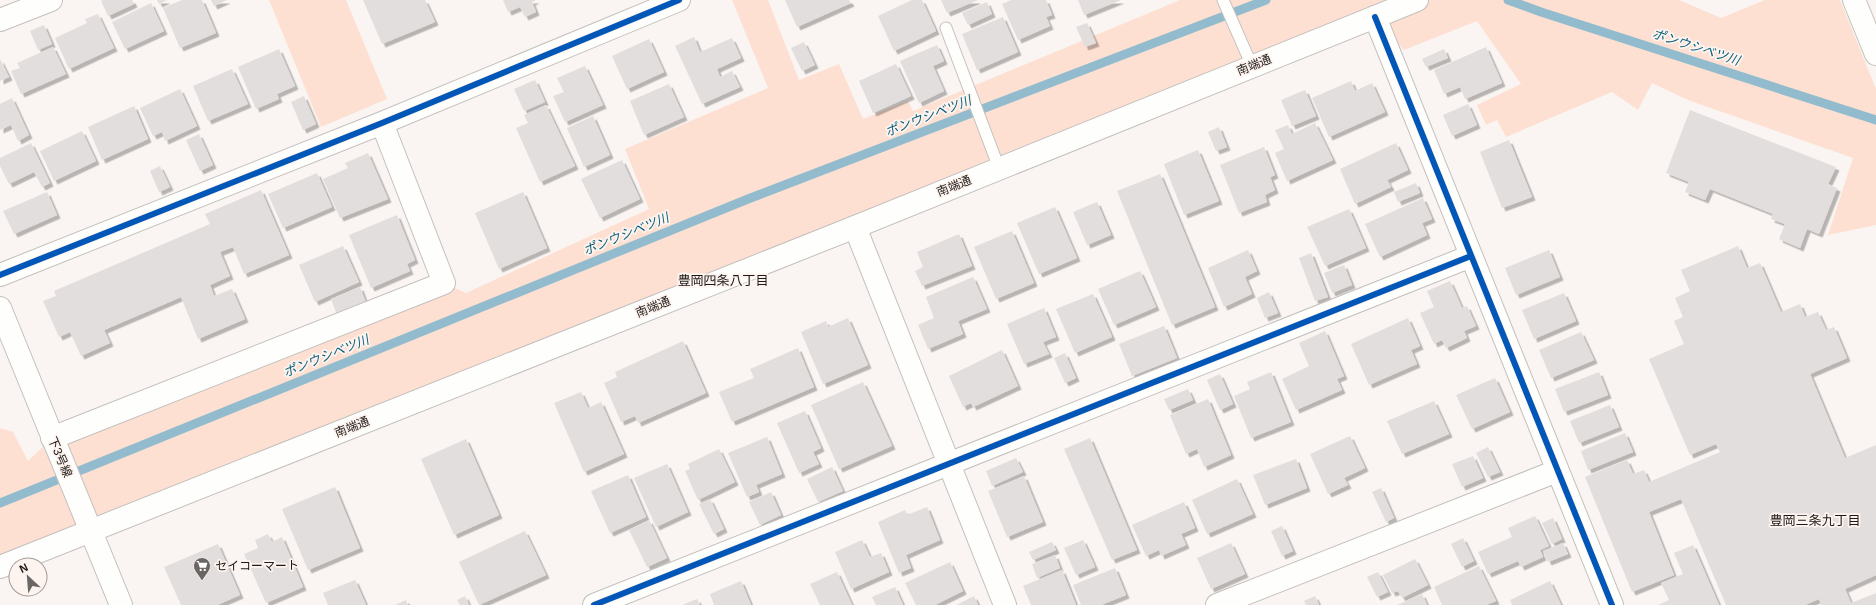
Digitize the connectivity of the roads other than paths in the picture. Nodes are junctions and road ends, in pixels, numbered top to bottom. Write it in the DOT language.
graph roads {
  1 [pos="50,0"];
  2 [pos="679,0"];
  3 [pos="1223,0"];
  4 [pos="1417,0"];
  5 [pos="1854,0"];
  6 [pos="1375,17"];
  7 [pos="0,20"];
  8 [pos="946,28"];
  9 [pos="1876,54"];
  10 [pos="1252,66"];
  11 [pos="382,123"];
  12 [pos="999,168"];
  13 [pos="854,227"];
  14 [pos="1471,256"];
  15 [pos="0,276"];
  16 [pos="0,308"];
  17 [pos="52,438"];
  18 [pos="948,464"];
  19 [pos="1557,471"];
  20 [pos="91,531"];
  21 [pos="0,567"];
  22 [pos="121,605"];
  23 [pos="594,605"];
  24 [pos="1005,605"];
  25 [pos="1216,605"];
  26 [pos="1612,605"];
  1 -- 7 [label="street"];
  2 -- 11 [label="street"];
  3 -- 10 [label="lane"];
  4 -- 6 [label="street, 南端通"];
  5 -- 9 [label="street"];
  6 -- 10 [label="street, 南端通"];
  6 -- 14 [label="street"];
  8 -- 12 [label="lane"];
  10 -- 12 [label="street, 南端通"];
  11 -- 15 [label="street"];
  11 -- 17 [label="street"];
  12 -- 13 [label="street, 南端通"];
  13 -- 18 [label="street"];
  13 -- 20 [label="street, 南端通"];
  14 -- 18 [label="street"];
  14 -- 19 [label="street"];
  16 -- 17 [label="street, 下3号線"];
  17 -- 20 [label="street, 下3号線"];
  18 -- 23 [label="street"];
  18 -- 24 [label="street"];
  19 -- 25 [label="street"];
  19 -- 26 [label="street"];
  20 -- 21 [label="street, 南端通"];
  20 -- 22 [label="street, 下3号線"];
}
